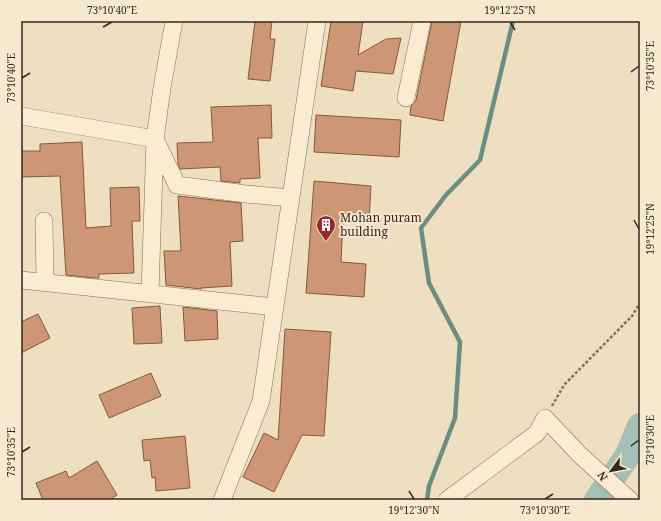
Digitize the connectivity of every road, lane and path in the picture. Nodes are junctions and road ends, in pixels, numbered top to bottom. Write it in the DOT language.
graph roads {
  1 [pos="174,21"];
  2 [pos="316,21"];
  3 [pos="422,21"];
  4 [pos="406,98"];
  5 [pos="21,116"];
  6 [pos="155,139"];
  7 [pos="291,198"];
  8 [pos="44,221"];
  9 [pos="21,280"];
  10 [pos="45,281"];
  11 [pos="150,294"];
  12 [pos="640,303"];
  13 [pos="275,307"];
  14 [pos="545,418"];
  15 [pos="222,500"];
  16 [pos="448,500"];
  17 [pos="630,500"];
  1 -- 6 [label="street"];
  2 -- 7 [label="street"];
  3 -- 4 [label="street"];
  5 -- 6 [label="street"];
  6 -- 7 [label="street"];
  6 -- 11 [label="street"];
  7 -- 13 [label="street"];
  8 -- 10 [label="street"];
  9 -- 10 [label="street"];
  10 -- 11 [label="street"];
  11 -- 13 [label="street"];
  12 -- 14 [label="path"];
  13 -- 15 [label="street"];
  14 -- 16 [label="street"];
  14 -- 17 [label="street"];
}
